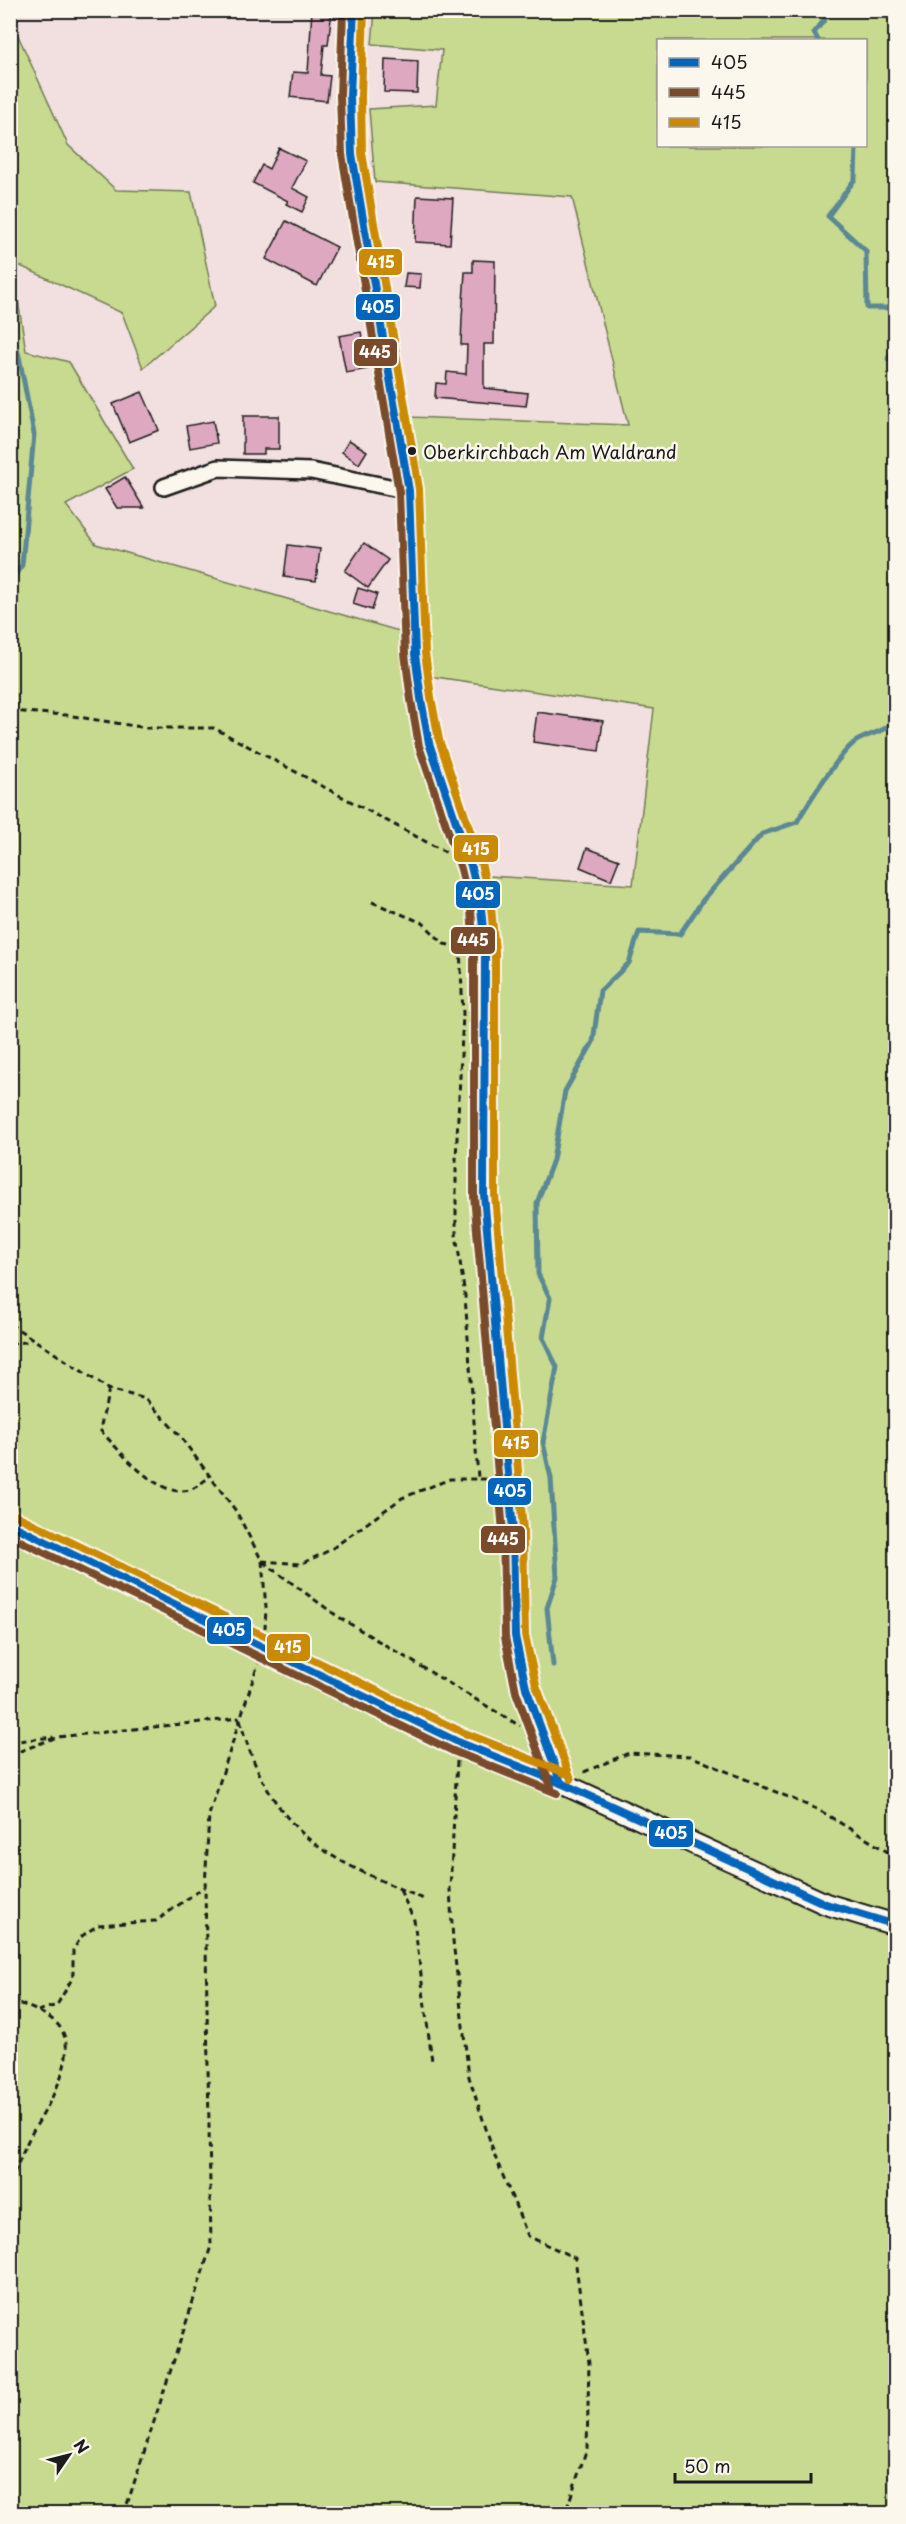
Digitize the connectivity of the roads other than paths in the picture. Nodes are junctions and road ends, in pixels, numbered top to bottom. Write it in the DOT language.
graph roads {
  1 [pos="354,10"];
  2 [pos="164,486"];
  3 [pos="409,491"];
  4 [pos="10,1524"];
  5 [pos="561,1783"];
  6 [pos="896,1925"];
  1 -- 3 [label="street"];
  2 -- 3 [label="street"];
  3 -- 5 [label="street"];
  4 -- 5 [label="street"];
  5 -- 6 [label="street"];
}
